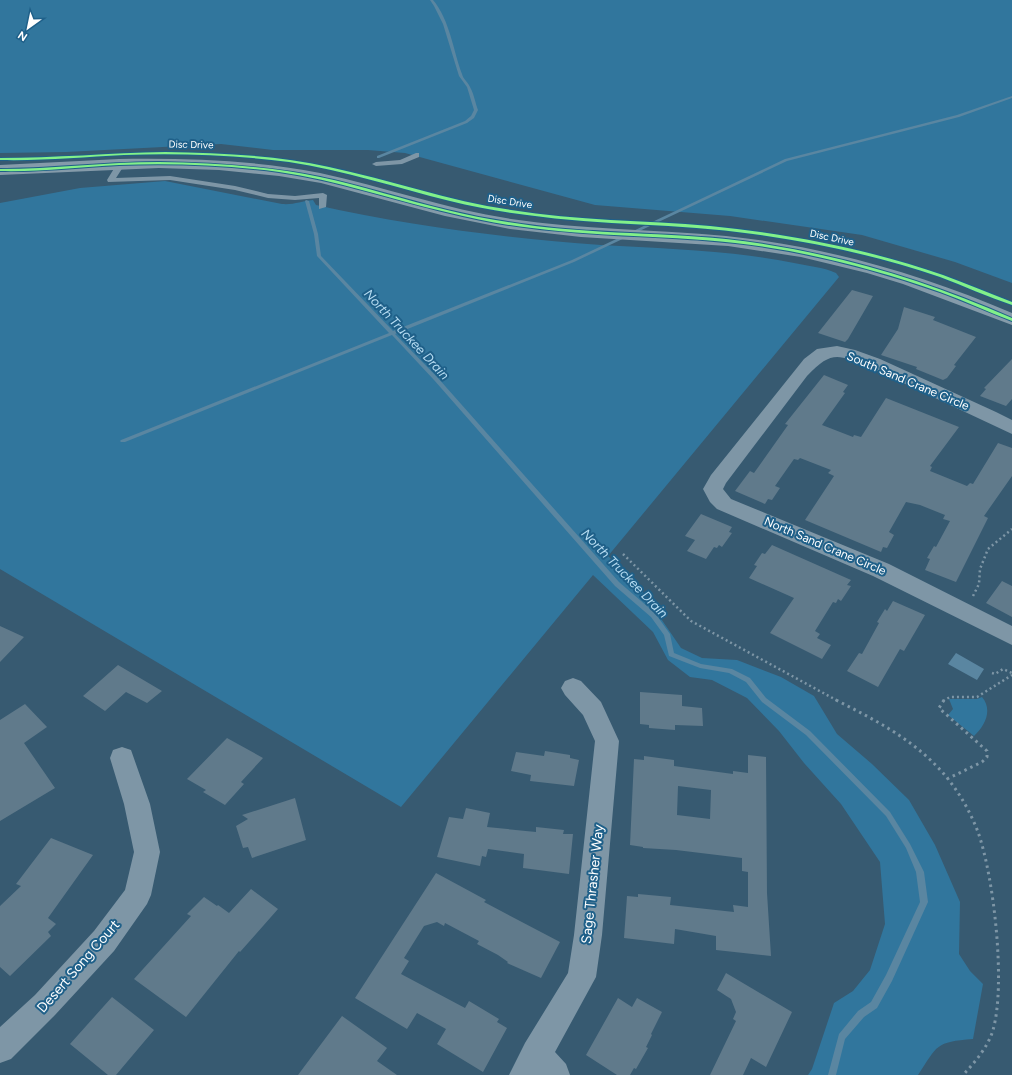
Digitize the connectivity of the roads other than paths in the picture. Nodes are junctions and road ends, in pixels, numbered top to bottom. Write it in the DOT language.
graph roads {
  1 [pos="416,155"];
  2 [pos="0,159"];
  3 [pos="121,164"];
  4 [pos="376,164"];
  5 [pos="0,170"];
  6 [pos="295,198"];
  7 [pos="286,206"];
  8 [pos="322,207"];
  9 [pos="1012,304"];
  10 [pos="1012,320"];
  11 [pos="760,425"];
  12 [pos="1012,428"];
  13 [pos="1012,636"];
  14 [pos="573,688"];
  15 [pos="122,758"];
  16 [pos="0,1048"];
  17 [pos="538,1068"];
  1 -- 4 [label="lane"];
  2 -- 9 [label="main road, Disc Drive"];
  3 -- 5 [label="main road, Disc Drive"];
  3 -- 6 [label="lane"];
  3 -- 10 [label="main road, Disc Drive"];
  6 -- 7 [label="lane"];
  6 -- 8 [label="lane"];
  11 -- 12 [label="street, South Sand Crane Circle"];
  11 -- 13 [label="street, North Sand Crane Circle"];
  14 -- 17 [label="street, Sage Thrasher Way"];
  15 -- 16 [label="street, Desert Song Court"];
}
